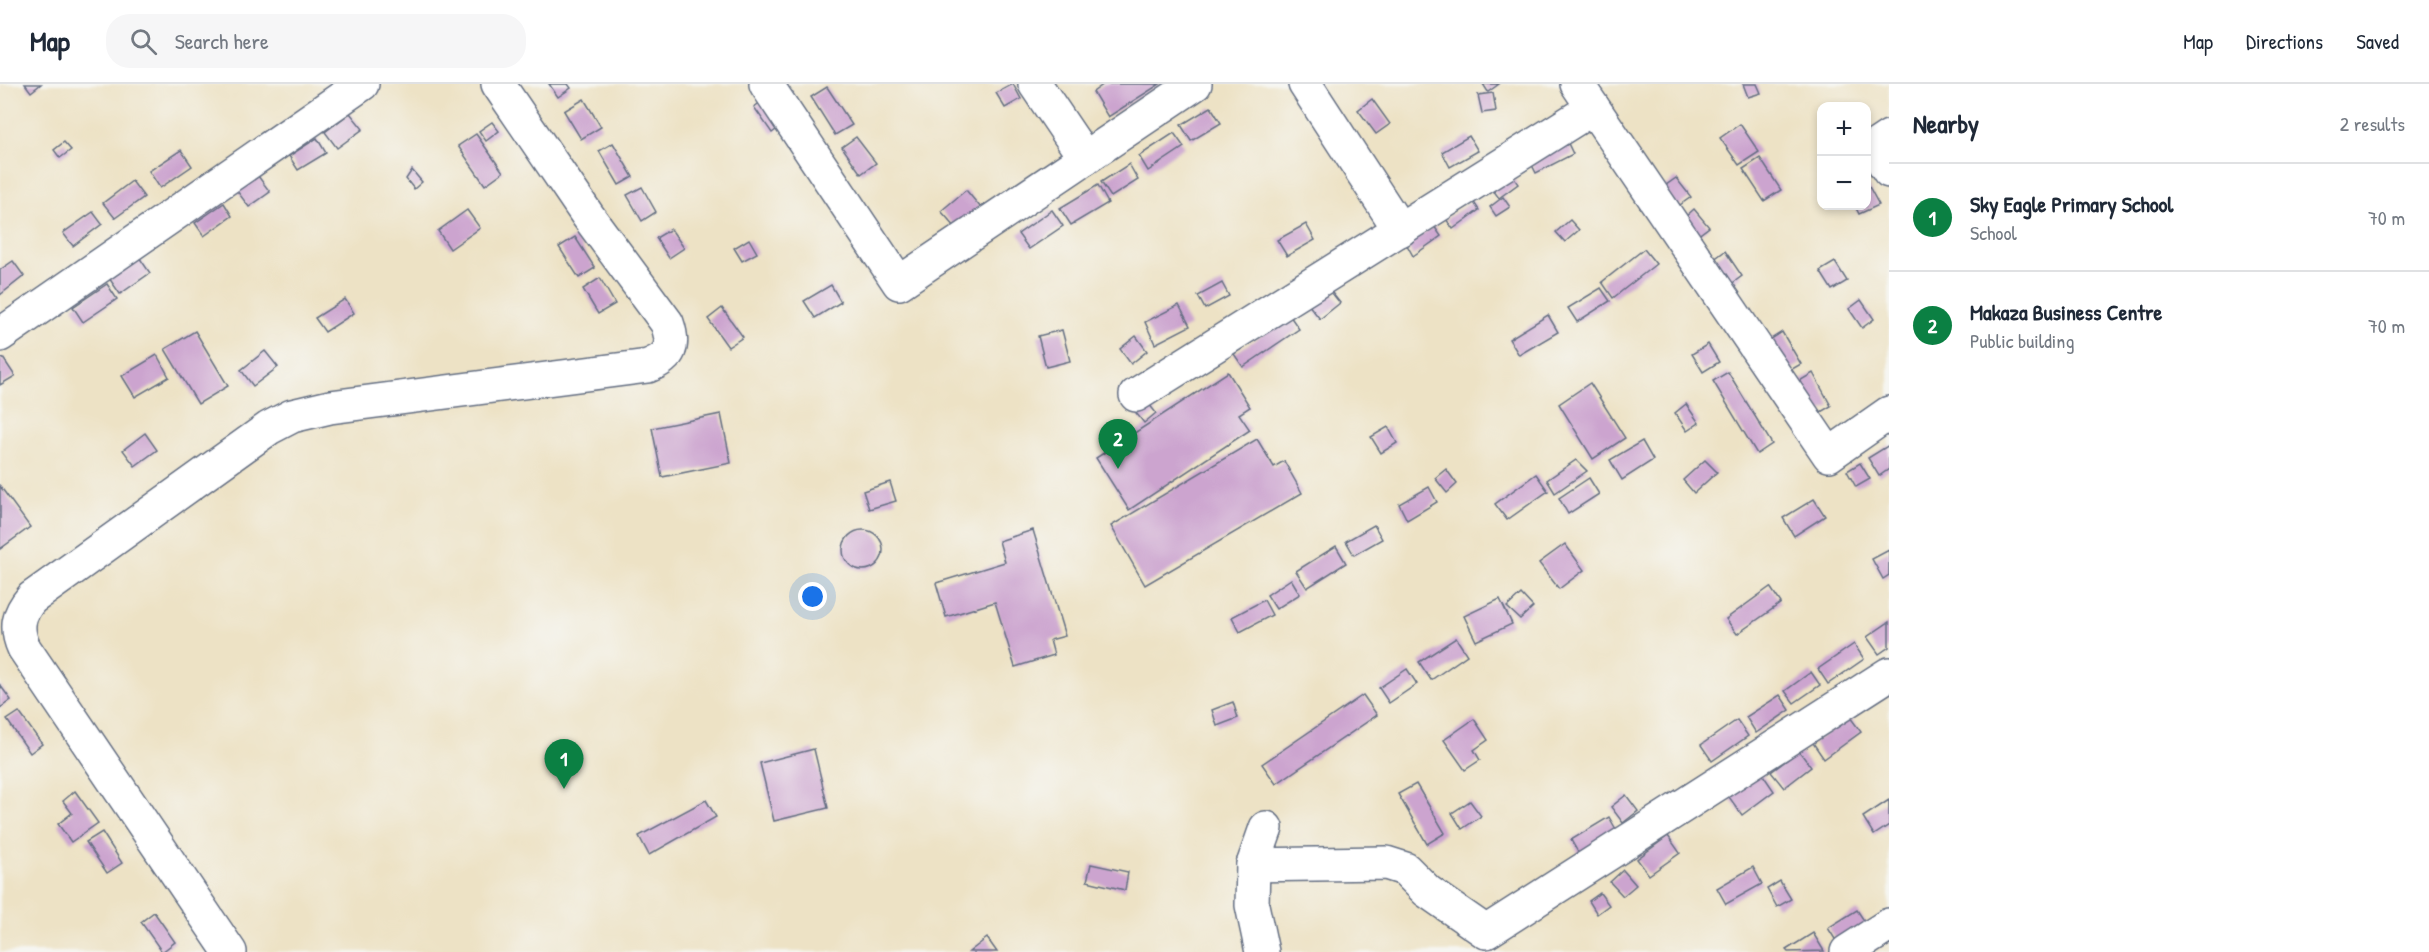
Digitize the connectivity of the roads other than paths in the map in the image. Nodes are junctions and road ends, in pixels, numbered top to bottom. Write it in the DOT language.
graph roads {
  1 [pos="362,84"];
  2 [pos="498,84"];
  3 [pos="766,84"];
  4 [pos="1035,84"];
  5 [pos="1196,84"];
  6 [pos="1305,84"];
  7 [pos="1585,96"];
  8 [pos="1889,137"];
  9 [pos="1085,158"];
  10 [pos="1889,171"];
  11 [pos="1400,230"];
  12 [pos="0,335"];
  13 [pos="1136,395"];
  14 [pos="1889,413"];
  15 [pos="1889,674"];
  16 [pos="1266,828"];
  17 [pos="1253,865"];
  18 [pos="1889,925"];
  19 [pos="230,952"];
  20 [pos="1262,952"];
  21 [pos="1847,952"];
  1 -- 12 [label="street"];
  2 -- 19 [label="street"];
  3 -- 9 [label="street"];
  4 -- 9 [label="street"];
  5 -- 9 [label="street"];
  6 -- 11 [label="street"];
  7 -- 11 [label="street"];
  7 -- 14 [label="street"];
  8 -- 10 [label="street"];
  11 -- 13 [label="street"];
  15 -- 17 [label="street"];
  16 -- 17 [label="street"];
  17 -- 20 [label="street"];
  18 -- 21 [label="street"];
}
